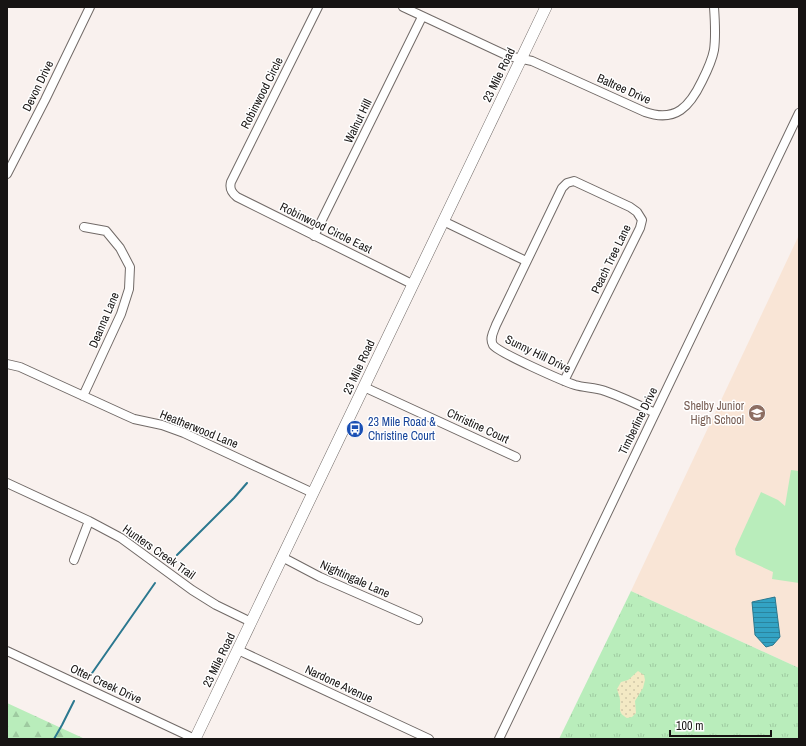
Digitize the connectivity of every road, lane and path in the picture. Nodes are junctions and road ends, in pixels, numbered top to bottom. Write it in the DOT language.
graph roads {
  1 [pos="90,7"];
  2 [pos="318,7"];
  3 [pos="403,7"];
  4 [pos="546,7"];
  5 [pos="714,7"];
  6 [pos="422,16"];
  7 [pos="521,59"];
  8 [pos="799,113"];
  9 [pos="7,174"];
  10 [pos="231,191"];
  11 [pos="443,221"];
  12 [pos="84,227"];
  13 [pos="314,236"];
  14 [pos="526,261"];
  15 [pos="412,284"];
  16 [pos="7,364"];
  17 [pos="564,381"];
  18 [pos="364,387"];
  19 [pos="83,396"];
  20 [pos="655,413"];
  21 [pos="516,457"];
  22 [pos="7,483"];
  23 [pos="313,493"];
  24 [pos="89,521"];
  25 [pos="282,558"];
  26 [pos="74,560"];
  27 [pos="418,620"];
  28 [pos="251,622"];
  29 [pos="238,650"];
  30 [pos="7,651"];
  31 [pos="195,739"];
  32 [pos="429,739"];
  33 [pos="499,739"];
  1 -- 9 [label="street, Devon Drive"];
  2 -- 10 [label="street, Robinwood Circle"];
  3 -- 6 [label="street, Baltree Drive"];
  4 -- 7 [label="main road, 23 Mile Road"];
  5 -- 7 [label="street, Baltree Drive"];
  6 -- 7 [label="street, Baltree Drive"];
  6 -- 13 [label="street, Walnut Hill"];
  7 -- 11 [label="main road, 23 Mile Road"];
  8 -- 20 [label="street, Timberline Drive"];
  10 -- 13 [label="street, Robinwood Circle East"];
  11 -- 14 [label="street"];
  11 -- 15 [label="main road, 23 Mile Road"];
  12 -- 19 [label="street, Deanna Lane"];
  13 -- 15 [label="street, Robinwood Circle East"];
  14 -- 17 [label="street, Sunny Hill Drive"];
  14 -- 17 [label="street, Peach Tree Lane"];
  15 -- 18 [label="main road, 23 Mile Road"];
  16 -- 19 [label="street, Heatherwood Lane"];
  17 -- 20 [label="street, Sunny Hill Drive"];
  18 -- 21 [label="street, Christine Court"];
  18 -- 23 [label="main road, 23 Mile Road"];
  19 -- 23 [label="street, Heatherwood Lane"];
  20 -- 33 [label="street, Timberline Drive"];
  22 -- 24 [label="street, Hunters Creek Trail"];
  23 -- 25 [label="main road, 23 Mile Road"];
  24 -- 26 [label="street"];
  24 -- 28 [label="street, Hunters Creek Trail"];
  25 -- 27 [label="street, Nightingale Lane"];
  25 -- 28 [label="main road, 23 Mile Road"];
  28 -- 29 [label="main road, 23 Mile Road"];
  29 -- 31 [label="main road, 23 Mile Road"];
  29 -- 32 [label="street, Nardone Avenue"];
  30 -- 31 [label="street, Otter Creek Drive"];
}
